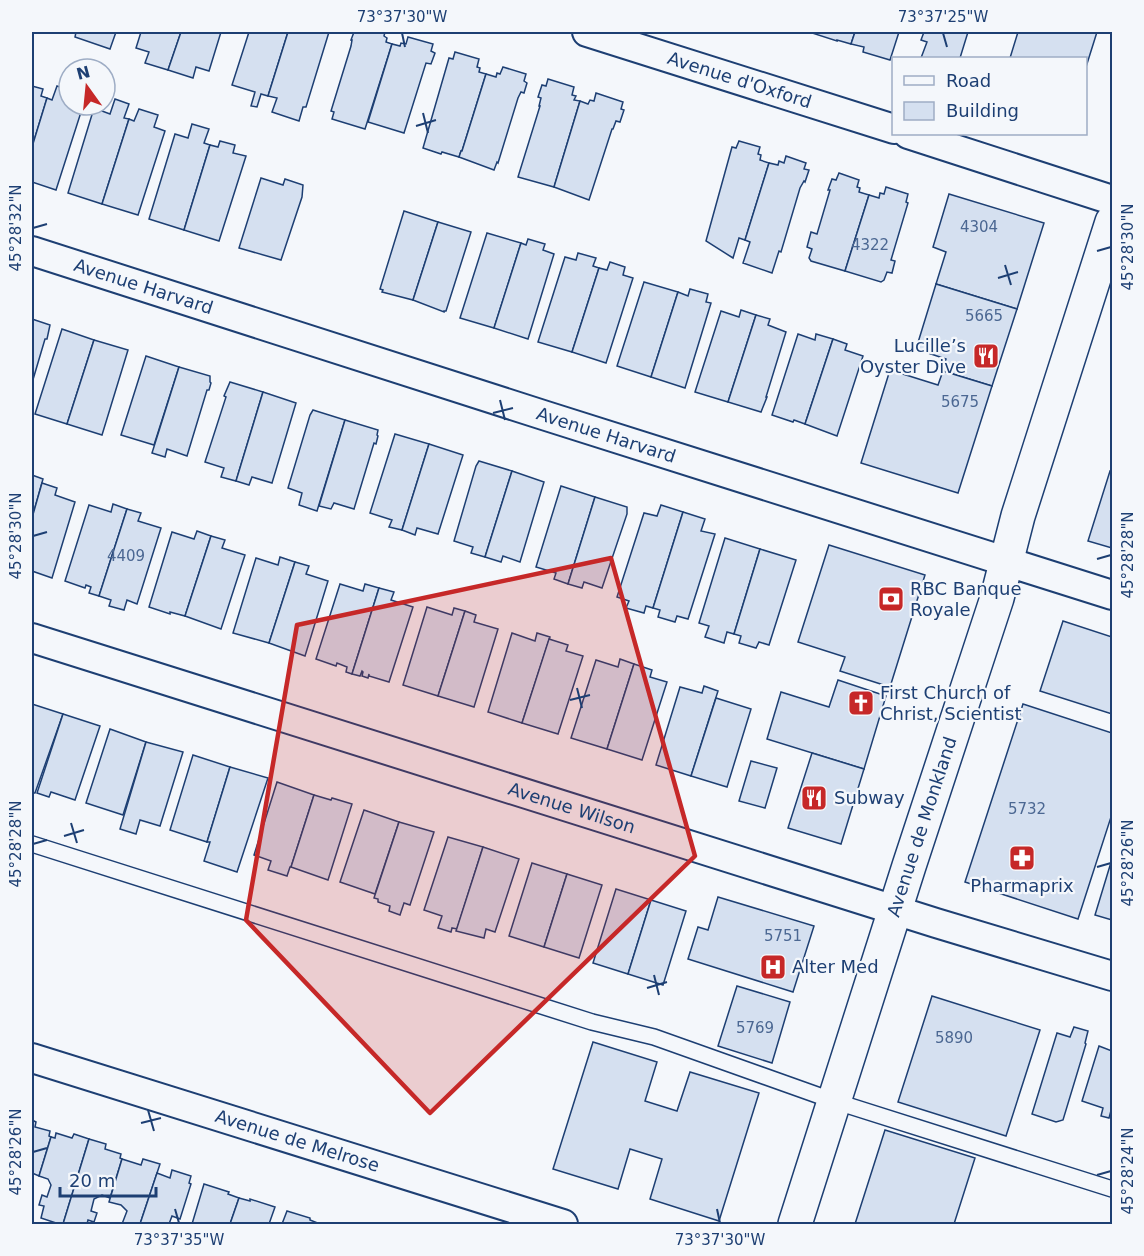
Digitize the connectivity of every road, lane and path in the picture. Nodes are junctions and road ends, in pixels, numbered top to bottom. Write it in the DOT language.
graph roads {
  1 [pos="587,32"];
  2 [pos="892,128"];
  3 [pos="911,135"];
  4 [pos="1113,200"];
  5 [pos="1113,222"];
  6 [pos="32,251"];
  7 [pos="1007,562"];
  8 [pos="1113,595"];
  9 [pos="32,638"];
  10 [pos="32,844"];
  11 [pos="895,909"];
  12 [pos="1113,976"];
  13 [pos="32,1058"];
  14 [pos="834,1101"];
  15 [pos="1113,1189"];
  16 [pos="563,1224"];
  17 [pos="795,1224"];
  1 -- 2 [label="street, Avenue d'Oxford"];
  3 -- 4 [label="street"];
  5 -- 7 [label="street, Avenue de Monkland"];
  6 -- 7 [label="street, Avenue Harvard"];
  7 -- 8 [label="street, Avenue Harvard"];
  7 -- 11 [label="street, Avenue de Monkland"];
  9 -- 11 [label="street, Avenue Wilson"];
  10 -- 14 [label="lane"];
  11 -- 12 [label="street, Avenue Wilson"];
  11 -- 14 [label="street, Avenue de Monkland"];
  13 -- 16 [label="street, Avenue de Melrose"];
  14 -- 15 [label="lane"];
  14 -- 17 [label="street, Avenue de Monkland"];
}
